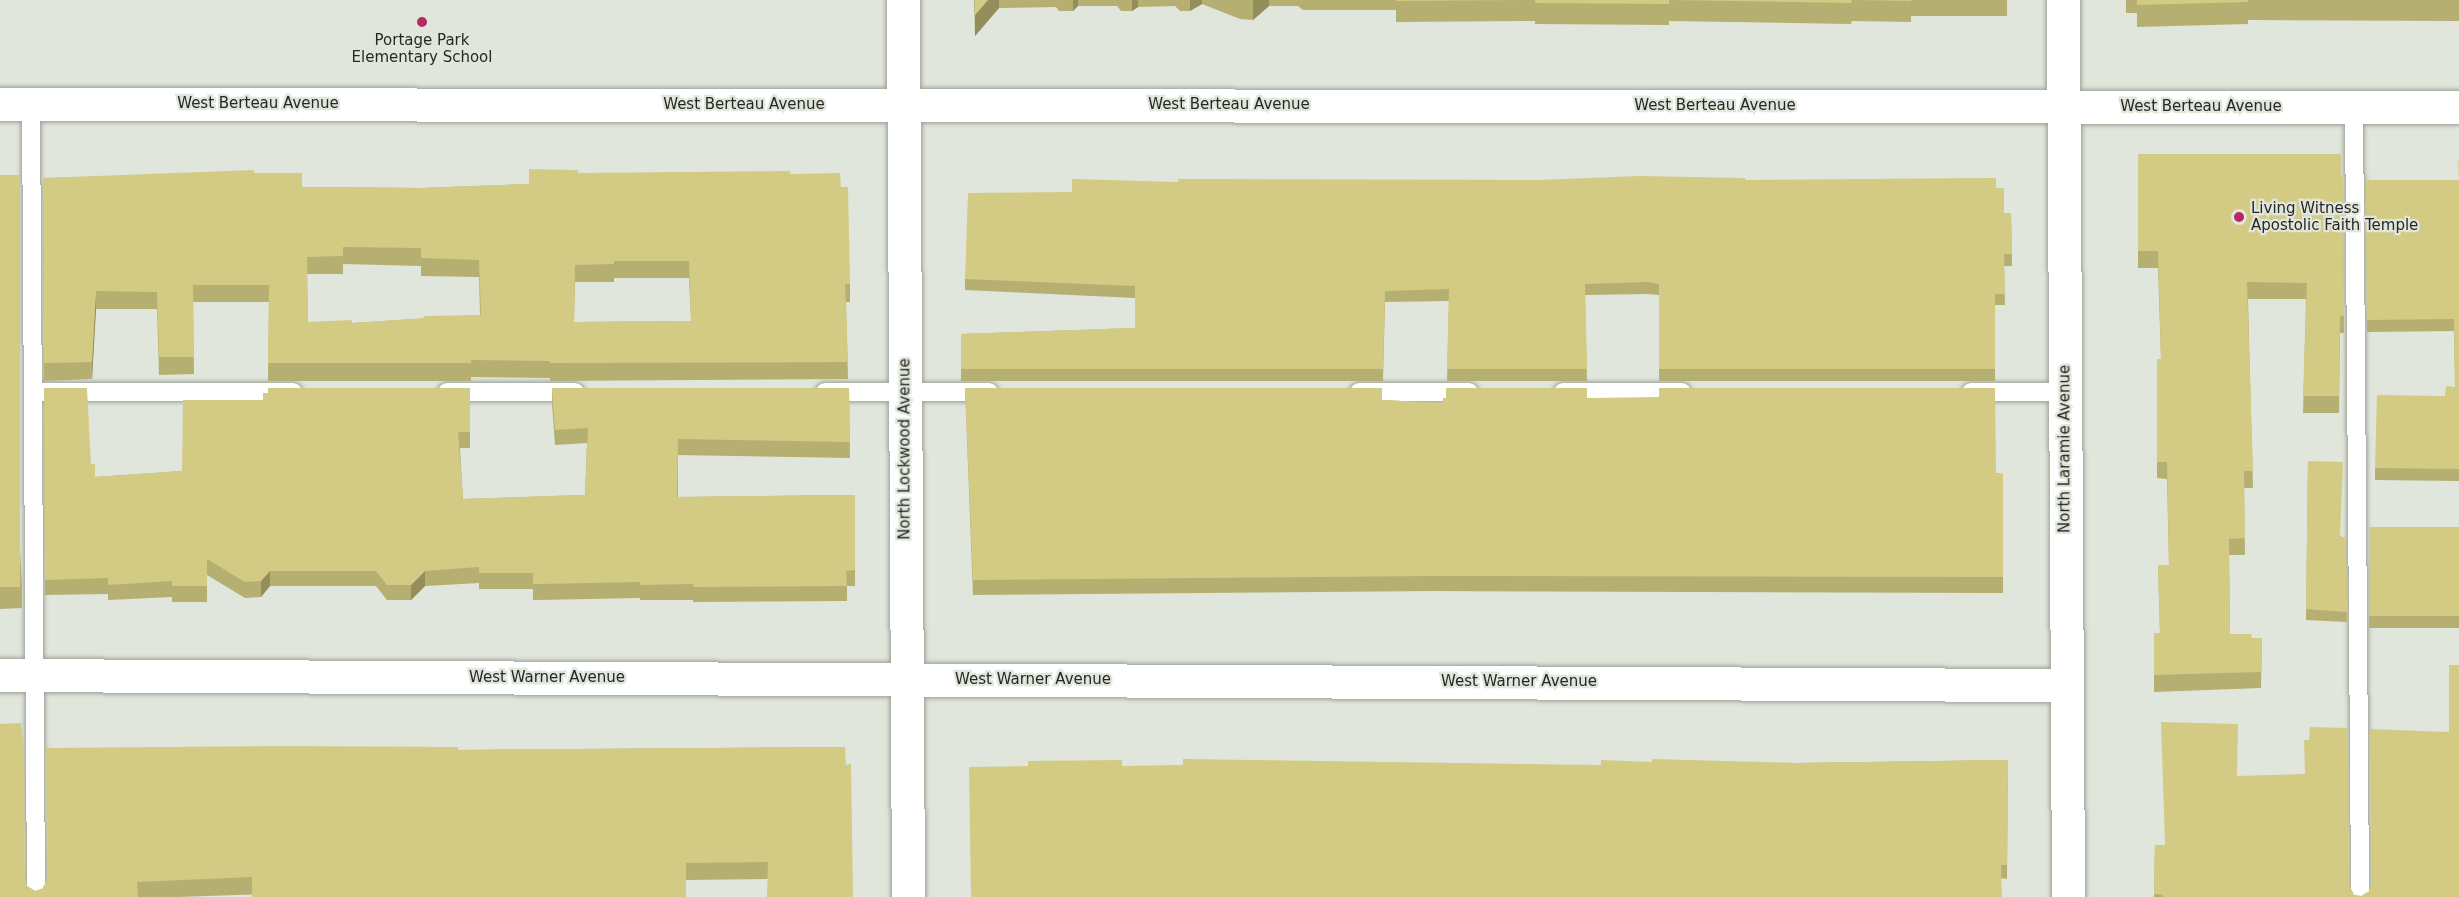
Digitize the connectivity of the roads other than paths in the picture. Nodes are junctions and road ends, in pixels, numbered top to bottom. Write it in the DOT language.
graph roads {
  1 [pos="903,0"];
  2 [pos="2063,0"];
  3 [pos="16,104"];
  4 [pos="904,105"];
  5 [pos="2063,106"];
  6 [pos="2354,107"];
  7 [pos="2459,107"];
  8 [pos="33,392"];
  9 [pos="307,392"];
  10 [pos="426,392"];
  11 [pos="593,392"];
  12 [pos="807,392"];
  13 [pos="905,392"];
  14 [pos="1002,392"];
  15 [pos="1336,392"];
  16 [pos="1491,392"];
  17 [pos="1539,392"];
  18 [pos="1695,392"];
  19 [pos="1957,392"];
  20 [pos="2065,392"];
  21 [pos="0,675"];
  22 [pos="34,675"];
  23 [pos="907,679"];
  24 [pos="2067,685"];
  25 [pos="36,897"];
  26 [pos="908,897"];
  27 [pos="2068,897"];
  28 [pos="2360,897"];
  1 -- 4 [label="street, North Lockwood Avenue"];
  2 -- 5 [label="street, North Laramie Avenue"];
  3 -- 4 [label="street, West Berteau Avenue"];
  3 -- 8 [label="lane"];
  4 -- 5 [label="street, West Berteau Avenue"];
  4 -- 13 [label="street, North Lockwood Avenue"];
  5 -- 6 [label="street, West Berteau Avenue"];
  5 -- 20 [label="street, North Laramie Avenue"];
  6 -- 7 [label="street, West Berteau Avenue"];
  6 -- 28 [label="lane"];
  8 -- 9 [label="lane"];
  8 -- 22 [label="lane"];
  10 -- 11 [label="lane"];
  12 -- 13 [label="lane"];
  13 -- 14 [label="lane"];
  13 -- 23 [label="street, North Lockwood Avenue"];
  15 -- 16 [label="lane"];
  17 -- 18 [label="lane"];
  19 -- 20 [label="lane"];
  20 -- 24 [label="street, North Laramie Avenue"];
  21 -- 22 [label="street, West Warner Avenue"];
  22 -- 23 [label="street, West Warner Avenue"];
  22 -- 25 [label="lane"];
  23 -- 24 [label="street, West Warner Avenue"];
  23 -- 26 [label="street, North Lockwood Avenue"];
  24 -- 27 [label="street, North Laramie Avenue"];
}
